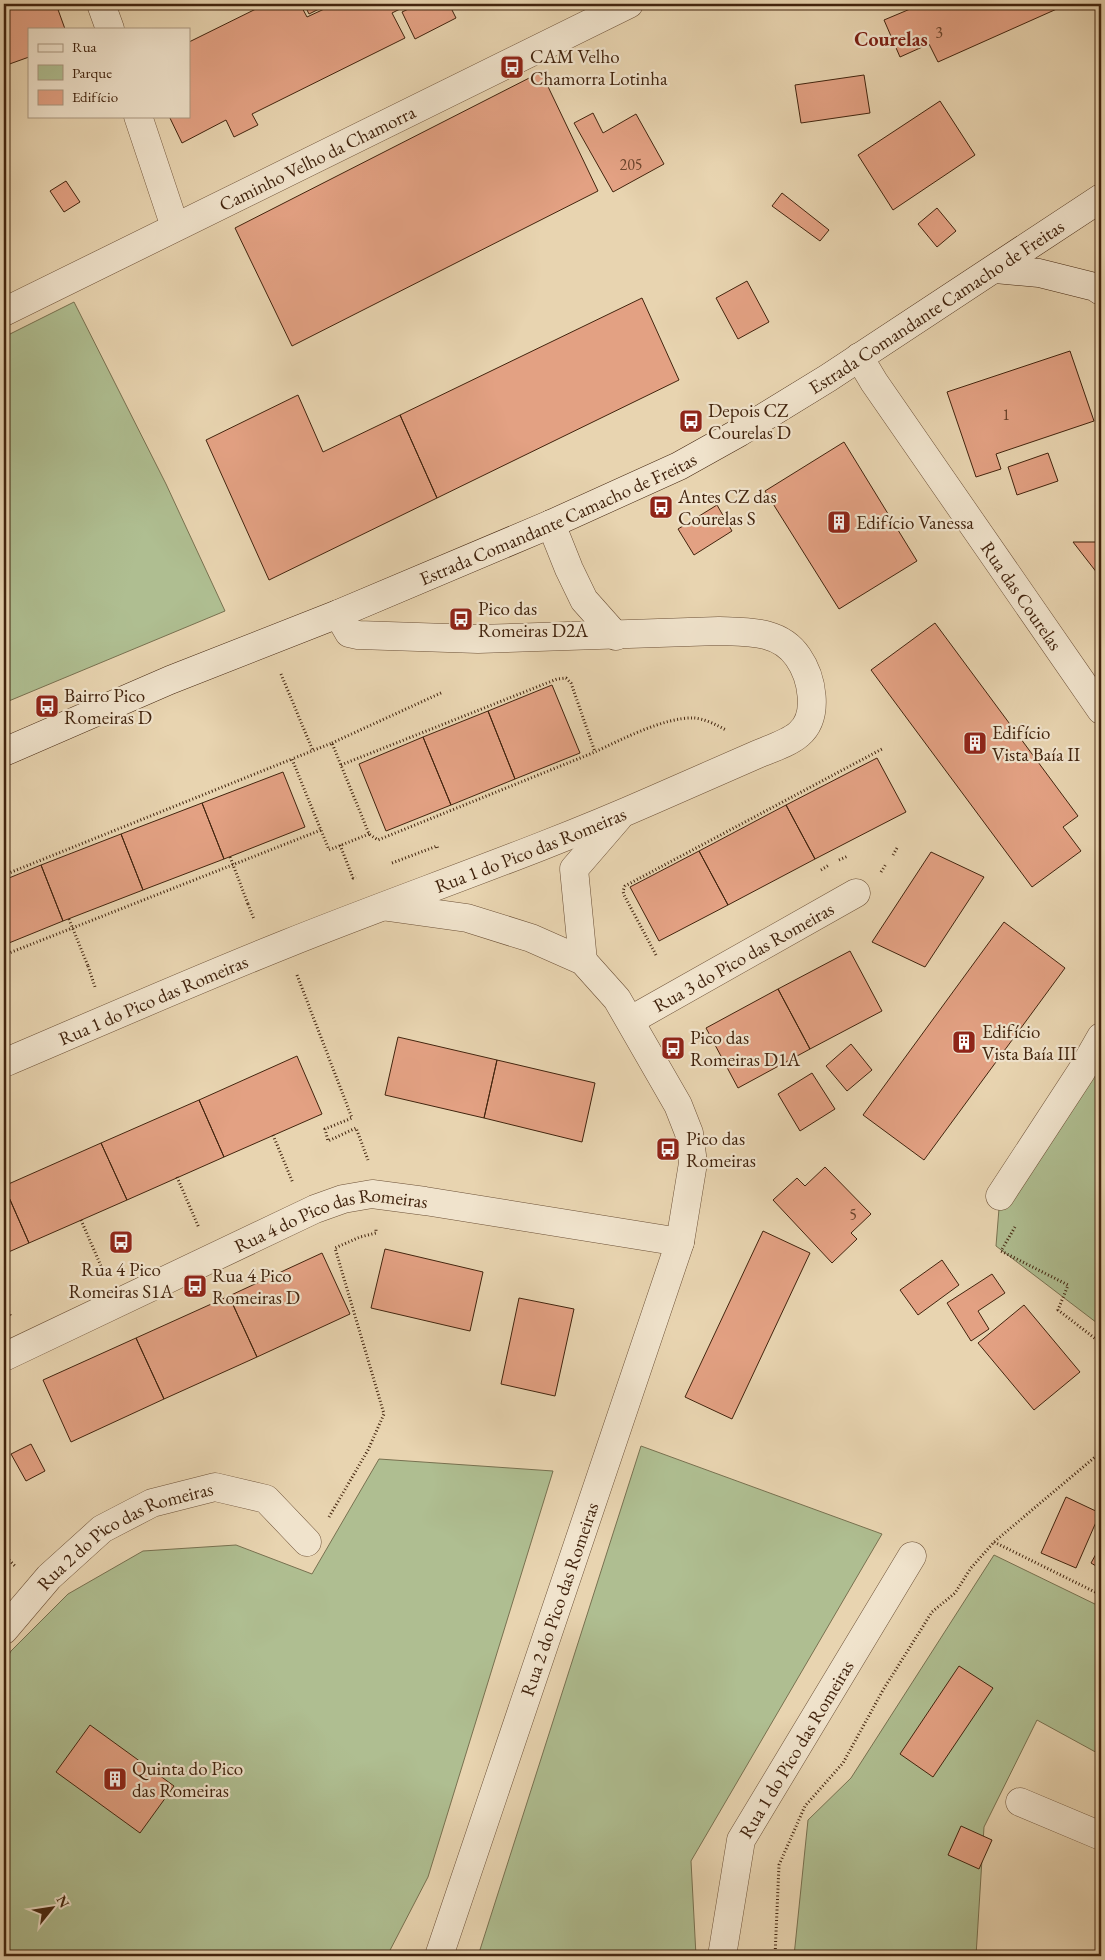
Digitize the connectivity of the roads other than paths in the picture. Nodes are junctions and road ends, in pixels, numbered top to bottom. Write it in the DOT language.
graph roads {
  1 [pos="101,4"];
  2 [pos="629,4"];
  3 [pos="110,28"];
  4 [pos="139,118"];
  5 [pos="1101,198"];
  6 [pos="175,227"];
  7 [pos="994,269"];
  8 [pos="1101,291"];
  9 [pos="4,312"];
  10 [pos="859,357"];
  11 [pos="551,524"];
  12 [pos="338,614"];
  13 [pos="616,636"];
  14 [pos="1101,710"];
  15 [pos="4,752"];
  16 [pos="620,814"];
  17 [pos="856,893"];
  18 [pos="384,907"];
  19 [pos="583,961"];
  20 [pos="630,1020"];
  21 [pos="1101,1037"];
  22 [pos="4,1063"];
  23 [pos="1000,1196"];
  24 [pos="680,1242"];
  25 [pos="4,1358"];
  26 [pos="308,1542"];
  27 [pos="912,1556"];
  28 [pos="4,1630"];
  29 [pos="1020,1802"];
  30 [pos="1101,1836"];
  31 [pos="439,1956"];
  32 [pos="722,1956"];
  1 -- 3 [label="street"];
  2 -- 6 [label="street, Caminho Velho da Chamorra"];
  4 -- 6 [label="street"];
  5 -- 7 [label="street, Estrada Comandante Camacho de Freitas"];
  6 -- 9 [label="street, Caminho Velho da Chamorra"];
  7 -- 8 [label="street"];
  7 -- 10 [label="street, Estrada Comandante Camacho de Freitas"];
  10 -- 11 [label="street, Estrada Comandante Camacho de Freitas"];
  10 -- 14 [label="street, Rua das Courelas"];
  11 -- 12 [label="street, Estrada Comandante Camacho de Freitas"];
  11 -- 13 [label="street"];
  12 -- 13 [label="street, Rua 1 do Pico das Romeiras"];
  12 -- 15 [label="street, Estrada Comandante Camacho de Freitas"];
  13 -- 16 [label="street, Rua 1 do Pico das Romeiras"];
  16 -- 18 [label="street, Rua 1 do Pico das Romeiras"];
  16 -- 19 [label="street"];
  17 -- 20 [label="street, Rua 3 do Pico das Romeiras"];
  18 -- 19 [label="street"];
  18 -- 22 [label="street, Rua 1 do Pico das Romeiras"];
  19 -- 20 [label="street, Rua 2 do Pico das Romeiras"];
  20 -- 24 [label="street, Rua 2 do Pico das Romeiras"];
  21 -- 23 [label="street"];
  24 -- 25 [label="street, Rua 4 do Pico das Romeiras"];
  24 -- 31 [label="street, Rua 2 do Pico das Romeiras"];
  26 -- 28 [label="street, Rua 2 do Pico das Romeiras"];
  27 -- 32 [label="street, Rua 1 do Pico das Romeiras"];
  29 -- 30 [label="street"];
}
